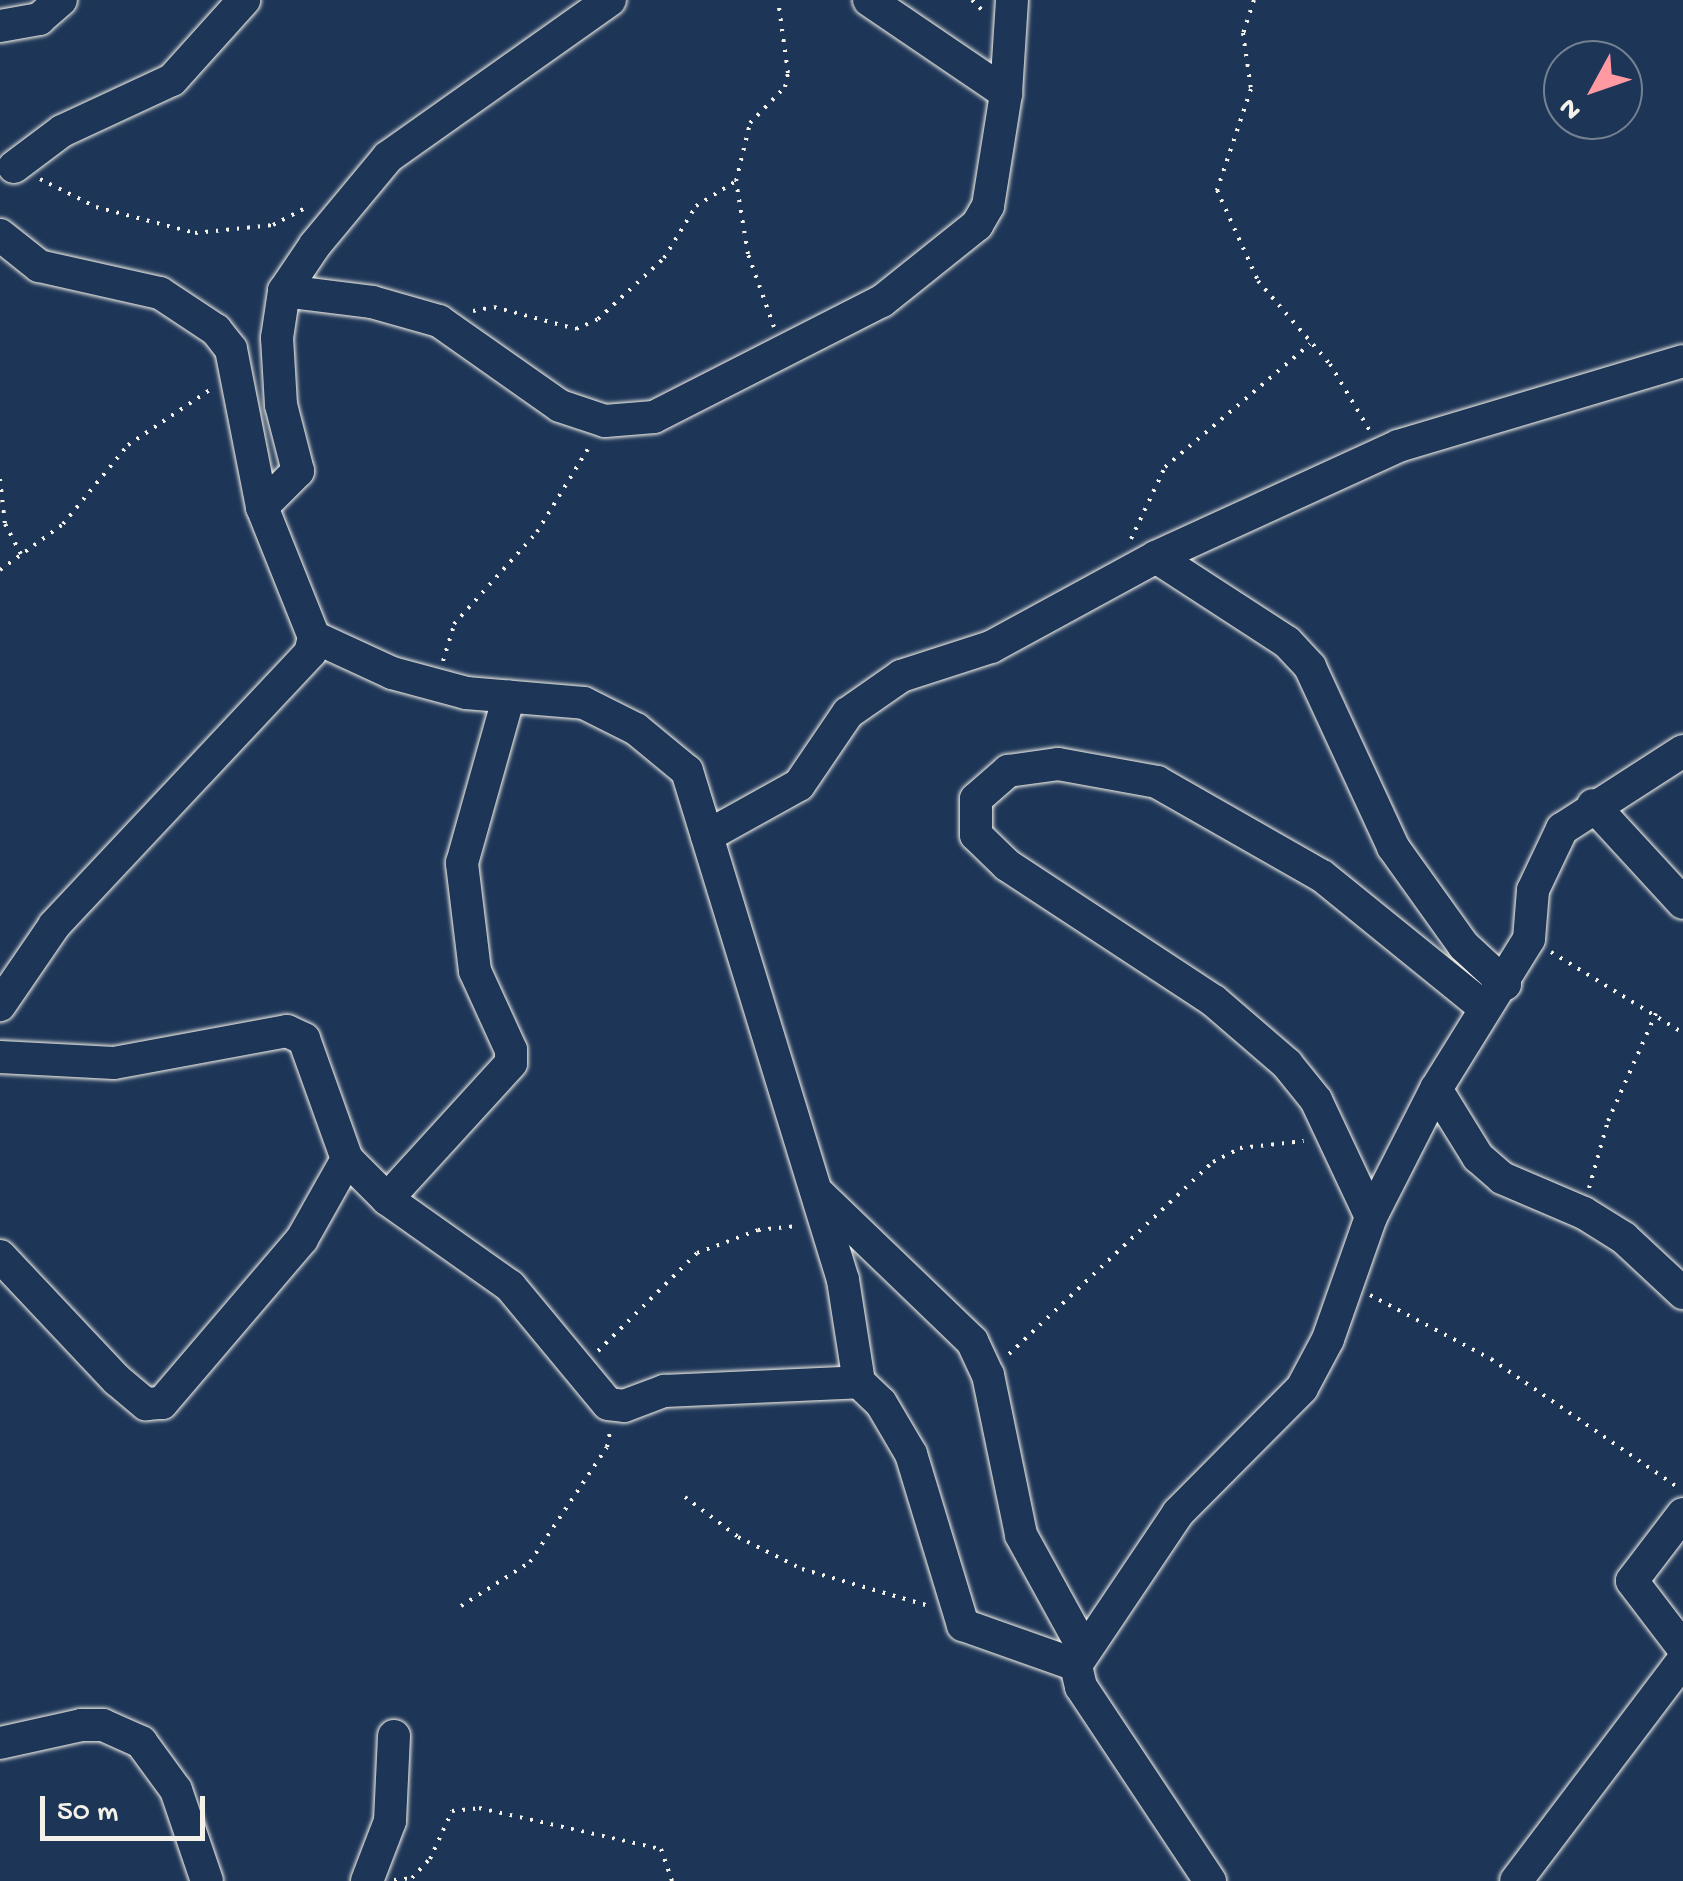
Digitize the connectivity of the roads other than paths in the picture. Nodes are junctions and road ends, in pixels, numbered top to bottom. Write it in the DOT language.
graph roads {
  1 [pos="61,0"];
  2 [pos="244,0"];
  3 [pos="610,0"];
  4 [pos="869,0"];
  5 [pos="1012,0"];
  6 [pos="0,26"];
  7 [pos="1006,93"];
  8 [pos="14,166"];
  9 [pos="0,235"];
  10 [pos="284,291"];
  11 [pos="1683,361"];
  12 [pos="262,507"];
  13 [pos="1156,557"];
  14 [pos="314,637"];
  15 [pos="509,696"];
  16 [pos="1683,751"];
  17 [pos="1593,805"];
  18 [pos="708,836"];
  19 [pos="1683,903"];
  20 [pos="1495,996"];
  21 [pos="0,1004"];
  22 [pos="0,1057"];
  23 [pos="1436,1088"];
  24 [pos="347,1160"];
  25 [pos="387,1199"];
  26 [pos="822,1208"];
  27 [pos="1371,1217"];
  28 [pos="0,1256"];
  29 [pos="1683,1293"];
  30 [pos="859,1382"];
  31 [pos="1683,1514"];
  32 [pos="1683,1648"];
  33 [pos="1080,1656"];
  34 [pos="1683,1660"];
  35 [pos="394,1736"];
  36 [pos="0,1743"];
  37 [pos="207,1881"];
  38 [pos="366,1881"];
  39 [pos="1210,1881"];
  40 [pos="1516,1881"];
  1 -- 6 [label="street"];
  2 -- 8 [label="street"];
  3 -- 10 [label="street"];
  4 -- 7 [label="street"];
  5 -- 7 [label="street"];
  7 -- 10 [label="street"];
  9 -- 12 [label="street"];
  10 -- 12 [label="street"];
  11 -- 13 [label="street"];
  12 -- 14 [label="street"];
  13 -- 18 [label="street"];
  13 -- 20 [label="street"];
  14 -- 15 [label="street"];
  14 -- 21 [label="street"];
  15 -- 18 [label="street"];
  15 -- 25 [label="street"];
  16 -- 17 [label="street"];
  17 -- 19 [label="street"];
  17 -- 20 [label="street"];
  18 -- 26 [label="street"];
  20 -- 23 [label="street"];
  20 -- 27 [label="street"];
  22 -- 24 [label="street"];
  23 -- 27 [label="street"];
  23 -- 29 [label="street"];
  24 -- 25 [label="street"];
  24 -- 28 [label="street"];
  25 -- 30 [label="street"];
  26 -- 30 [label="street"];
  26 -- 33 [label="street"];
  27 -- 33 [label="street"];
  30 -- 33 [label="street"];
  31 -- 32 [label="street"];
  33 -- 39 [label="street"];
  34 -- 40 [label="street"];
  35 -- 38 [label="street"];
  36 -- 37 [label="street"];
}
